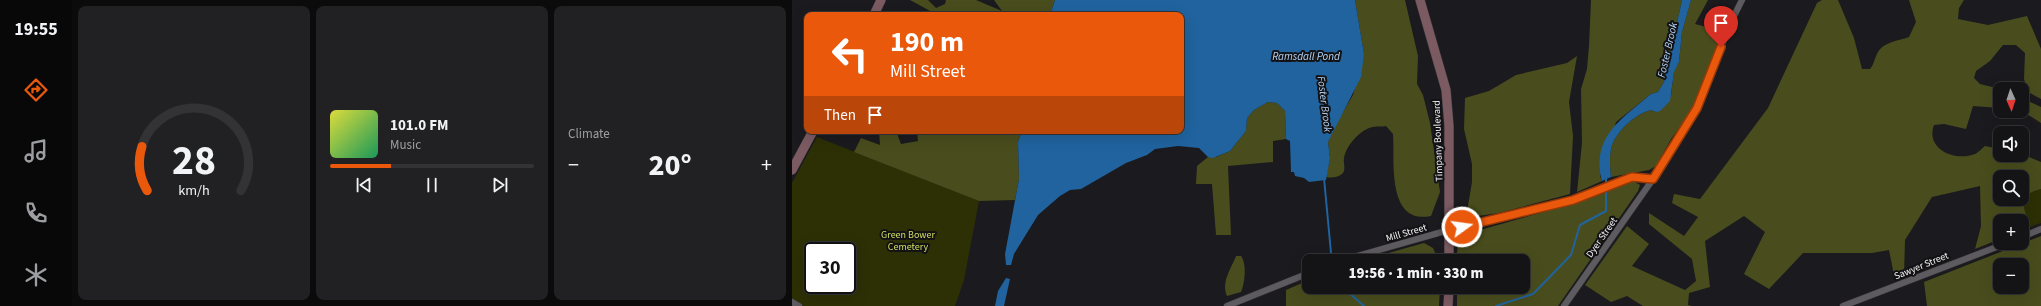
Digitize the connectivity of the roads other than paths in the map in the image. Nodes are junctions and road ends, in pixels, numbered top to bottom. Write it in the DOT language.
graph roads {
  1 [pos="881,0"];
  2 [pos="1420,0"];
  3 [pos="1742,0"];
  4 [pos="875,12"];
  5 [pos="811,134"];
  6 [pos="792,170"];
  7 [pos="1653,179"];
  8 [pos="2041,229"];
  9 [pos="1449,230"];
  10 [pos="2029,234"];
  11 [pos="1993,248"];
  12 [pos="1365,254"];
  13 [pos="1449,254"];
  14 [pos="1302,276"];
  15 [pos="1448,294"];
  16 [pos="792,302"];
  17 [pos="799,306"];
  18 [pos="1227,306"];
  19 [pos="1448,306"];
  20 [pos="1564,306"];
  21 [pos="1843,306"];
  1 -- 4 [label="main road"];
  2 -- 9 [label="main road, Timpany Boulevard"];
  3 -- 7 [label="street"];
  5 -- 6 [label="main road"];
  7 -- 9 [label="street, Mill Street"];
  7 -- 20 [label="street, Dyer Street"];
  8 -- 10 [label="street"];
  9 -- 12 [label="street, Mill Street"];
  9 -- 13 [label="main road, Timpany Boulevard"];
  11 -- 21 [label="street, Sawyer Street"];
  14 -- 18 [label="street"];
  15 -- 19 [label="main road"];
  16 -- 17 [label="street"];
}
